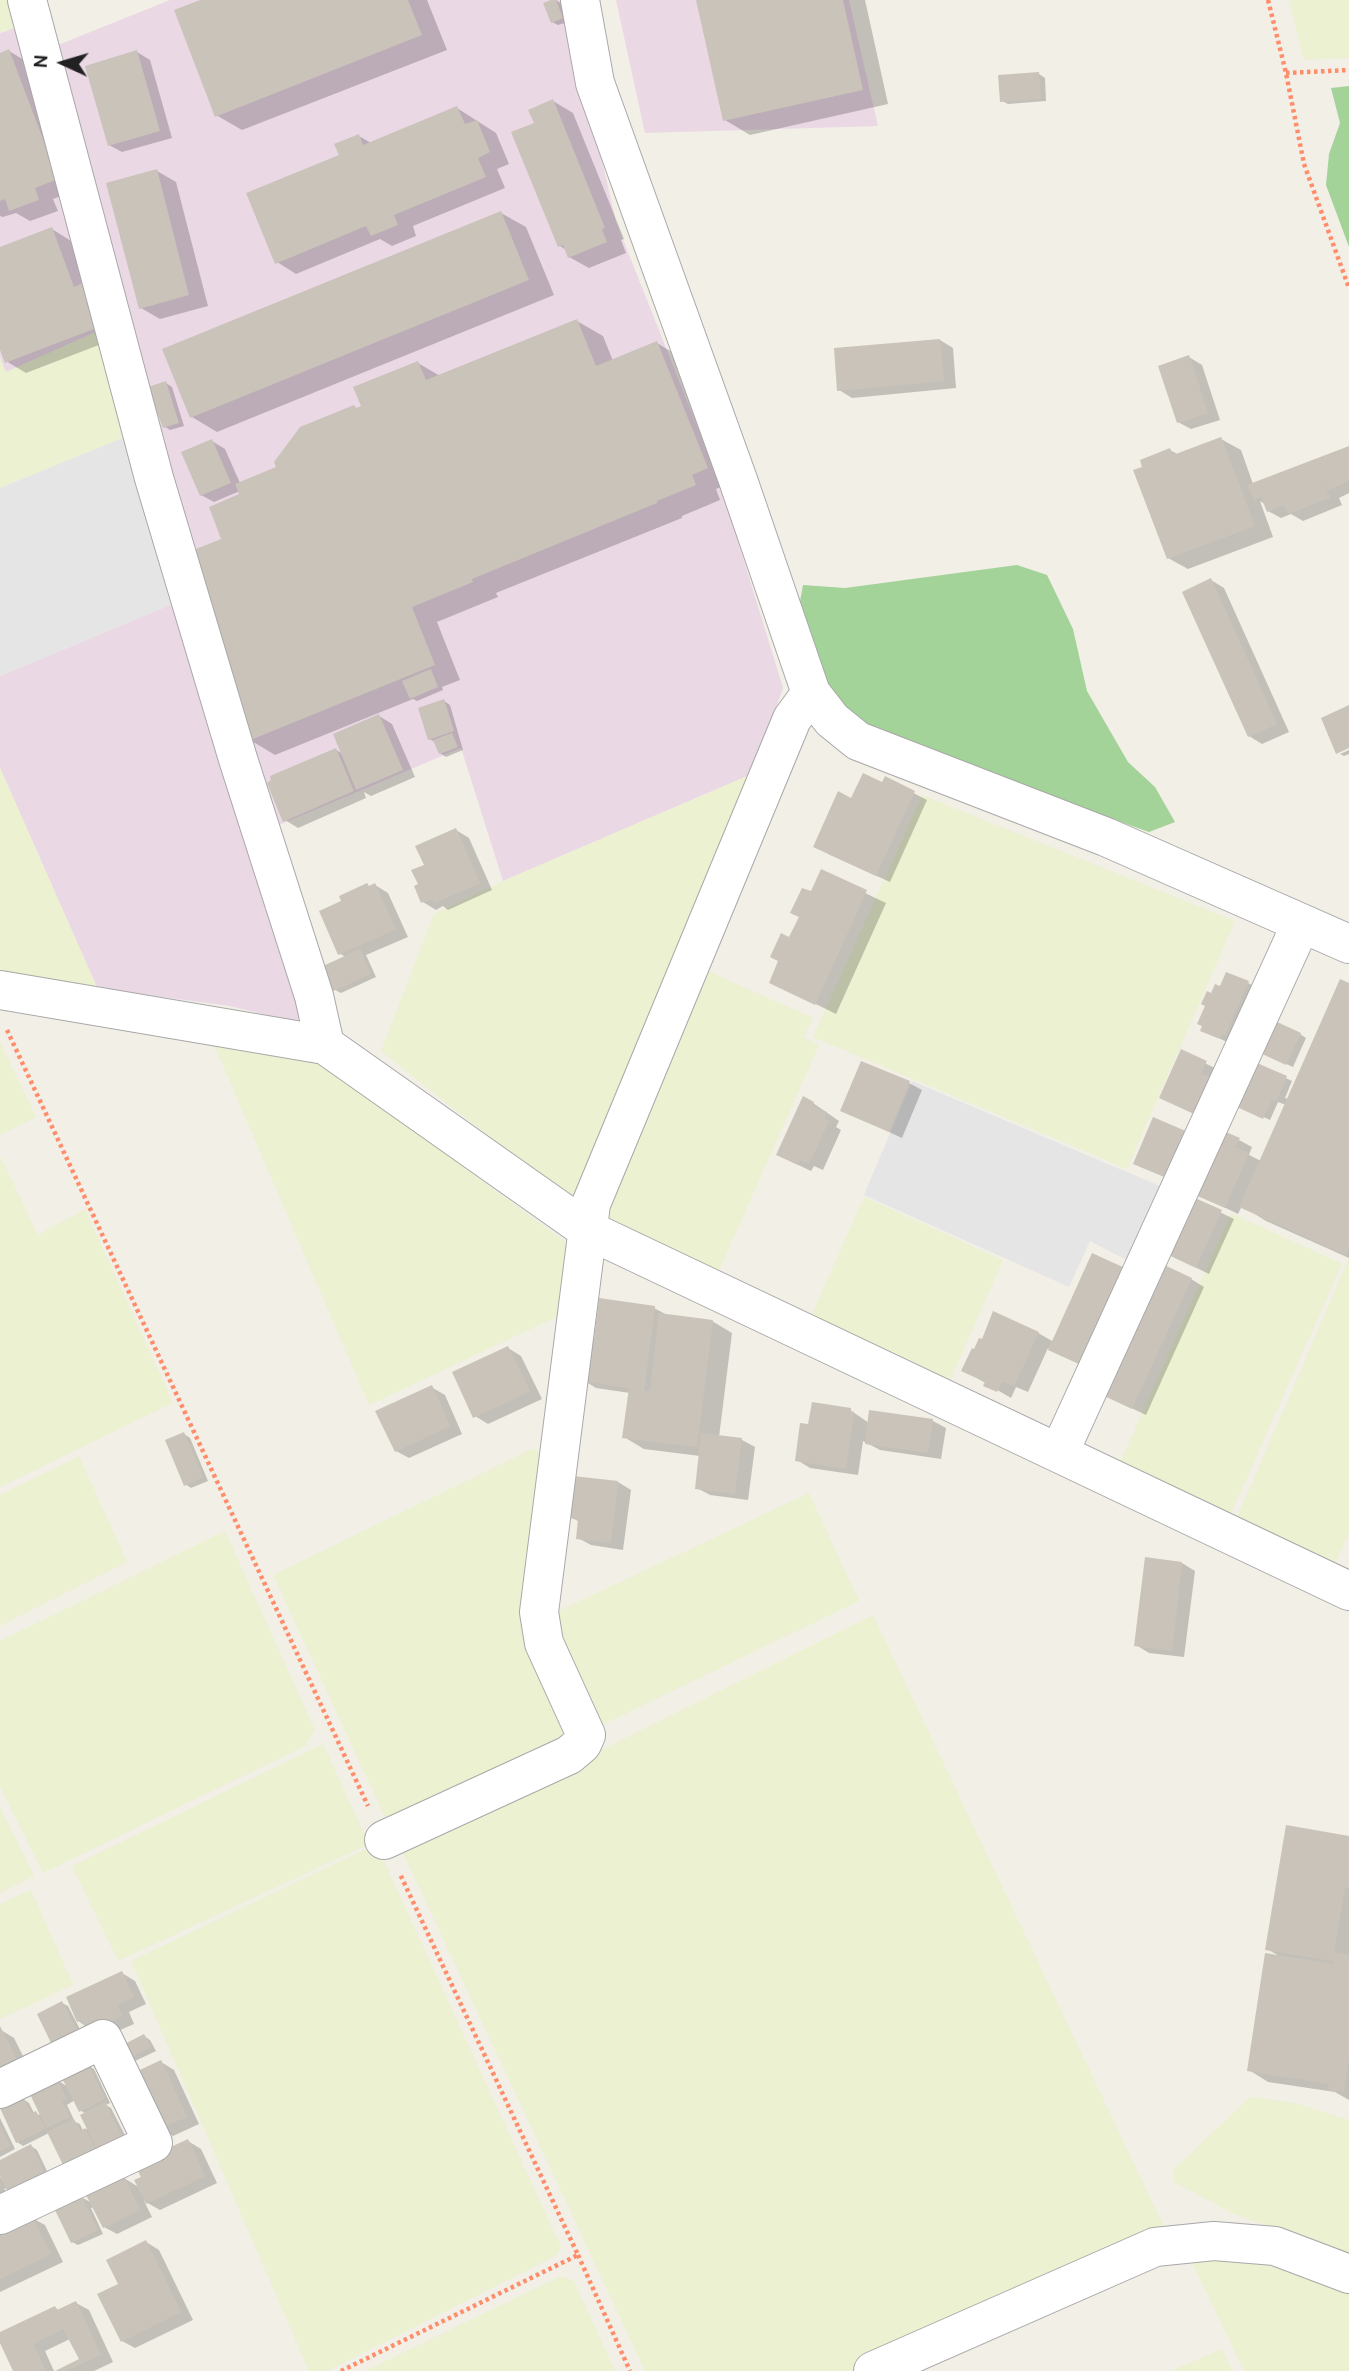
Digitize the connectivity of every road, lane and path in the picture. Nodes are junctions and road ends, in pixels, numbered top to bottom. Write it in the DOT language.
graph roads {
  1 [pos="27,0"];
  2 [pos="580,0"];
  3 [pos="1268,0"];
  4 [pos="1349,70"];
  5 [pos="1286,73"];
  6 [pos="1349,288"];
  7 [pos="811,693"];
  8 [pos="1301,923"];
  9 [pos="1349,944"];
  10 [pos="3,1008"];
  11 [pos="325,1045"];
  12 [pos="586,1229"];
  13 [pos="1059,1453"];
  14 [pos="1349,1591"];
  15 [pos="384,1840"];
  16 [pos="0,2089"];
  17 [pos="0,2215"];
  18 [pos="578,2255"];
  19 [pos="1349,2274"];
  20 [pos="341,2371"];
  21 [pos="630,2371"];
  22 [pos="873,2371"];
  1 -- 11 [label="street"];
  2 -- 7 [label="street"];
  3 -- 5 [label="path"];
  4 -- 5 [label="path"];
  5 -- 6 [label="path"];
  7 -- 8 [label="street"];
  7 -- 12 [label="street"];
  8 -- 9 [label="street"];
  8 -- 13 [label="street"];
  10 -- 11 [label="street"];
  10 -- 15 [label="path"];
  11 -- 12 [label="street"];
  12 -- 13 [label="street"];
  12 -- 15 [label="street"];
  13 -- 14 [label="street"];
  15 -- 18 [label="path"];
  16 -- 17 [label="street"];
  18 -- 20 [label="path"];
  18 -- 21 [label="path"];
  19 -- 22 [label="street"];
}
